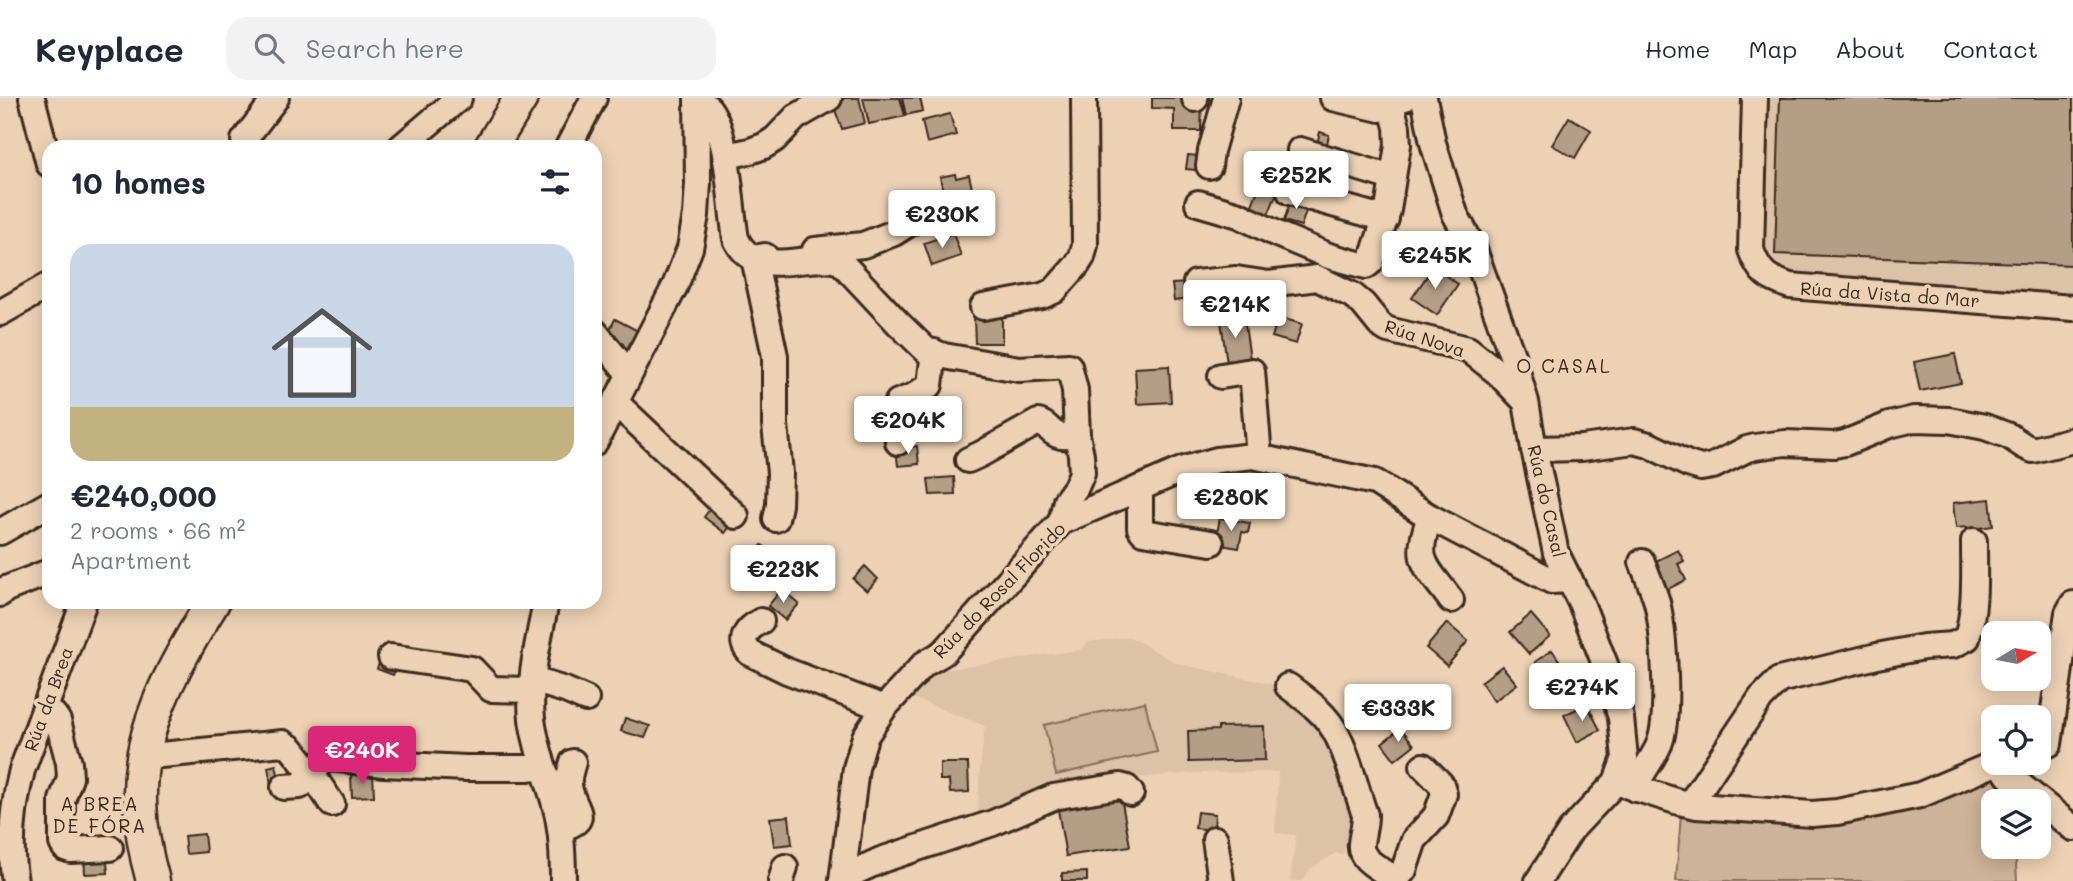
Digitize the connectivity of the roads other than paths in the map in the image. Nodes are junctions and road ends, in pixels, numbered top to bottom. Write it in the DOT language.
graph roads {
  1 [pos="32,98"];
  2 [pos="276,98"];
  3 [pos="459,98"];
  4 [pos="521,98"];
  5 [pos="594,98"];
  6 [pos="829,98"];
  7 [pos="1084,98"];
  8 [pos="1226,98"];
  9 [pos="1333,98"];
  10 [pos="1424,98"];
  11 [pos="1755,98"];
  12 [pos="697,99"];
  13 [pos="1398,102"];
  14 [pos="43,140"];
  15 [pos="244,140"];
  16 [pos="409,140"];
  17 [pos="495,140"];
  18 [pos="572,140"];
  19 [pos="1300,150"];
  20 [pos="726,156"];
  21 [pos="1209,166"];
  22 [pos="1392,178"];
  23 [pos="1290,192"];
  24 [pos="1198,203"];
  25 [pos="971,204"];
  26 [pos="1386,219"];
  27 [pos="754,258"];
  28 [pos="1196,283"];
  29 [pos="42,289"];
  30 [pos="983,307"];
  31 [pos="2073,308"];
  32 [pos="0,313"];
  33 [pos="602,341"];
  34 [pos="934,352"];
  35 [pos="629,374"];
  36 [pos="1220,376"];
  37 [pos="615,402"];
  38 [pos="1526,402"];
  39 [pos="602,428"];
  40 [pos="1077,435"];
  41 [pos="2073,440"];
  42 [pos="898,442"];
  43 [pos="1534,449"];
  44 [pos="1259,457"];
  45 [pos="968,460"];
  46 [pos="1140,488"];
  47 [pos="42,508"];
  48 [pos="736,516"];
  49 [pos="1430,517"];
  50 [pos="776,519"];
  51 [pos="1061,522"];
  52 [pos="0,532"];
  53 [pos="1974,541"];
  54 [pos="1211,543"];
  55 [pos="1642,562"];
  56 [pos="42,575"];
  57 [pos="1570,580"];
  58 [pos="0,594"];
  59 [pos="1451,600"];
  60 [pos="2073,604"];
  61 [pos="81,609"];
  62 [pos="209,609"];
  63 [pos="545,609"];
  64 [pos="761,621"];
  65 [pos="391,657"];
  66 [pos="533,685"];
  67 [pos="1288,687"];
  68 [pos="586,699"];
  69 [pos="2051,706"];
  70 [pos="884,708"];
  71 [pos="44,710"];
  72 [pos="2073,730"];
  73 [pos="2051,741"];
  74 [pos="143,753"];
  75 [pos="573,762"];
  76 [pos="542,766"];
  77 [pos="1423,766"];
  78 [pos="1981,770"];
  79 [pos="312,774"];
  80 [pos="2007,775"];
  81 [pos="1626,786"];
  82 [pos="284,787"];
  83 [pos="1131,793"];
  84 [pos="332,804"];
  85 [pos="1690,804"];
  86 [pos="560,828"];
  87 [pos="2073,828"];
  88 [pos="1215,839"];
  89 [pos="110,848"];
  90 [pos="1395,880"];
  91 [pos="15,881"];
  92 [pos="153,881"];
  93 [pos="563,881"];
  94 [pos="843,881"];
  95 [pos="1221,881"];
  96 [pos="1538,881"];
  1 -- 14 [label="street"];
  2 -- 15 [label="street"];
  3 -- 16 [label="street"];
  4 -- 17 [label="main road"];
  5 -- 18 [label="street"];
  6 -- 20 [label="street"];
  7 -- 30 [label="street"];
  8 -- 21 [label="street"];
  9 -- 13 [label="street"];
  10 -- 38 [label="street, Rúa do Casal"];
  11 -- 31 [label="street, Rúa da Vista do Mar"];
  12 -- 20 [label="street"];
  12 -- 35 [label="street"];
  13 -- 22 [label="street"];
  19 -- 22 [label="street"];
  20 -- 27 [label="street"];
  22 -- 26 [label="street"];
  23 -- 26 [label="street"];
  24 -- 26 [label="street"];
  25 -- 27 [label="street"];
  27 -- 34 [label="street"];
  27 -- 50 [label="street"];
  28 -- 38 [label="street, Rúa Nova"];
  29 -- 32 [label="street"];
  33 -- 35 [label="street"];
  34 -- 40 [label="street"];
  34 -- 42 [label="street"];
  35 -- 37 [label="street"];
  36 -- 44 [label="street"];
  37 -- 39 [label="street"];
  37 -- 48 [label="street"];
  38 -- 43 [label="street, Rúa do Casal"];
  40 -- 45 [label="street"];
  40 -- 51 [label="street"];
  41 -- 43 [label="street"];
  43 -- 57 [label="street, Rúa do Casal"];
  44 -- 46 [label="street, Rúa do Rosal Florido"];
  44 -- 49 [label="street, Rúa do Rosal Florido"];
  46 -- 51 [label="street, Rúa do Rosal Florido"];
  46 -- 54 [label="street"];
  47 -- 52 [label="street"];
  49 -- 57 [label="street, Rúa do Rosal Florido"];
  49 -- 59 [label="street"];
  51 -- 70 [label="street, Rúa do Rosal Florido"];
  53 -- 85 [label="street"];
  55 -- 81 [label="street"];
  56 -- 58 [label="street"];
  57 -- 81 [label="street, Rúa do Casal"];
  60 -- 69 [label="street"];
  61 -- 71 [label="street, Rúa da Brea"];
  62 -- 74 [label="main road"];
  63 -- 66 [label="street"];
  64 -- 70 [label="street"];
  65 -- 66 [label="street"];
  66 -- 68 [label="street"];
  66 -- 76 [label="street"];
  67 -- 90 [label="street"];
  70 -- 94 [label="street, Rúa do Rosal Florido"];
  71 -- 89 [label="street"];
  71 -- 91 [label="street, Rúa da Brea"];
  72 -- 73 [label="street"];
  74 -- 79 [label="street"];
  74 -- 92 [label="main road"];
  75 -- 86 [label="street"];
  76 -- 79 [label="street"];
  76 -- 86 [label="street"];
  77 -- 90 [label="street"];
  78 -- 85 [label="street"];
  79 -- 82 [label="street"];
  79 -- 84 [label="street"];
  80 -- 87 [label="street"];
  81 -- 85 [label="street"];
  81 -- 96 [label="street, Rúa do Casal"];
  83 -- 94 [label="street"];
  86 -- 93 [label="street"];
  88 -- 95 [label="street"];
}
